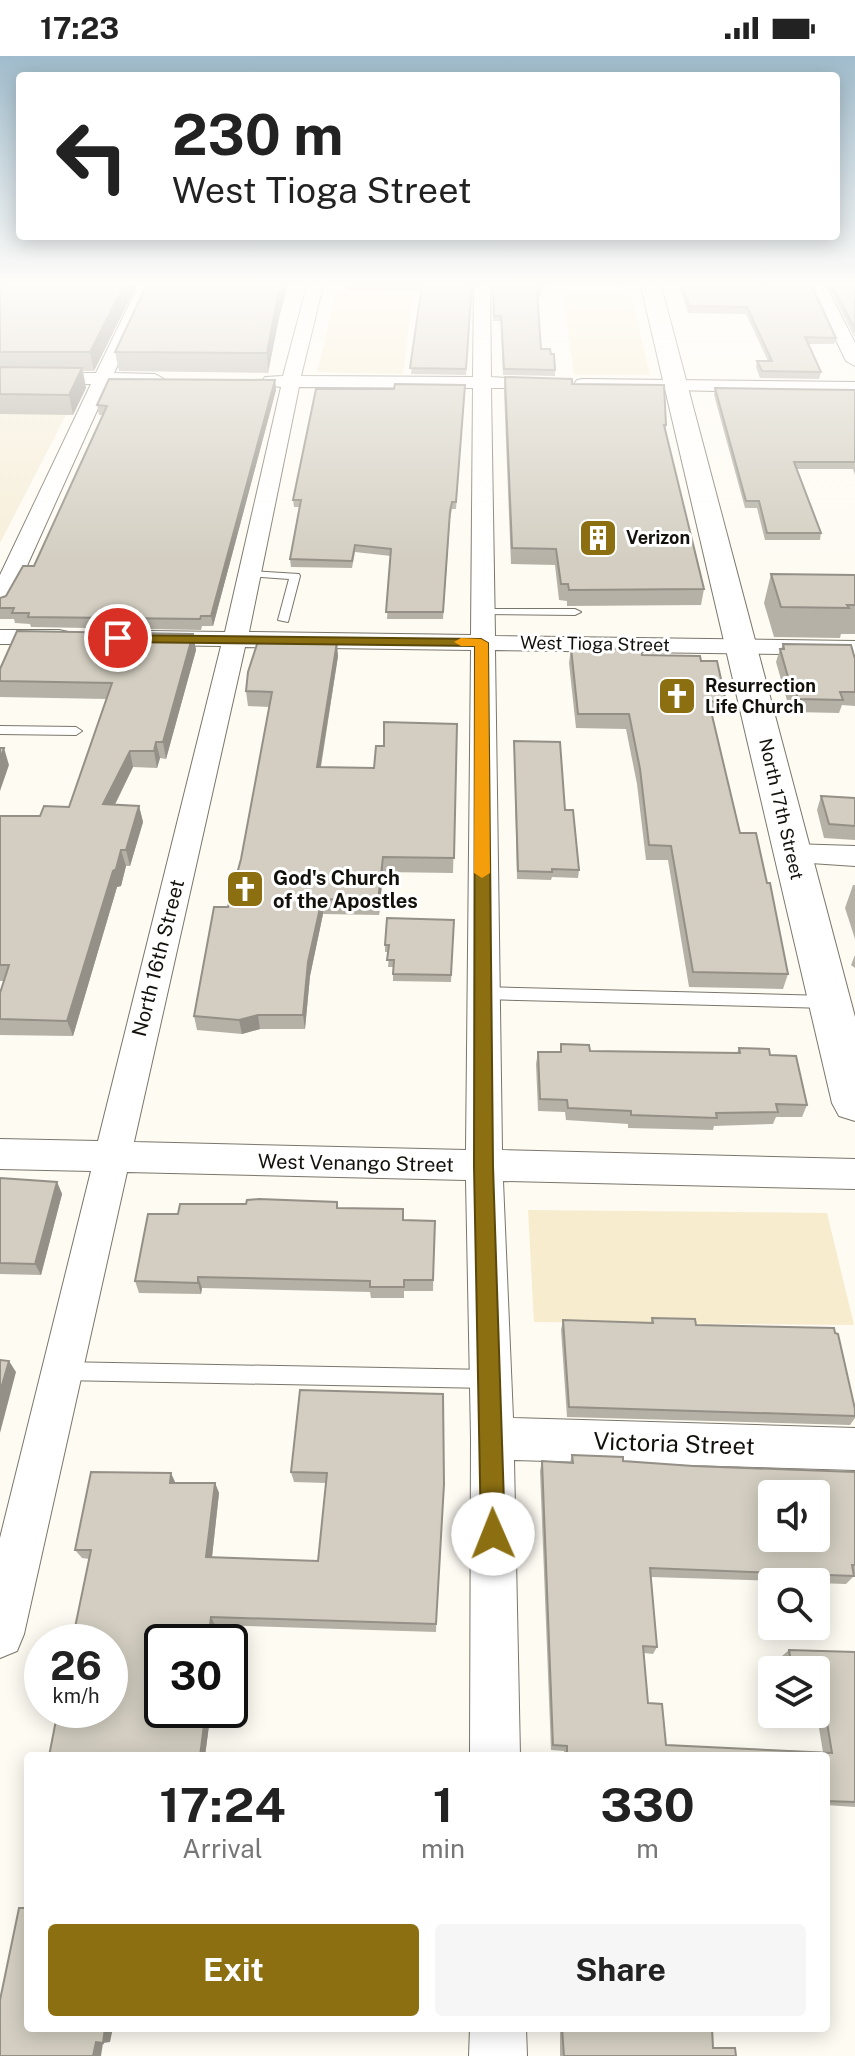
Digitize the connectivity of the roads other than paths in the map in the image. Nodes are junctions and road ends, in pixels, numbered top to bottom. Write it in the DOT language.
graph roads {
  1 [pos="106,375"];
  2 [pos="277,375"];
  3 [pos="483,375"];
  4 [pos="674,375"];
  5 [pos="0,378"];
  6 [pos="104,379"];
  7 [pos="182,380"];
  8 [pos="275,381"];
  9 [pos="483,383"];
  10 [pos="528,384"];
  11 [pos="557,384"];
  12 [pos="676,385"];
  13 [pos="855,388"];
  14 [pos="249,574"];
  15 [pos="0,599"];
  16 [pos="575,612"];
  17 [pos="284,620"];
  18 [pos="481,627"];
  19 [pos="0,637"];
  20 [pos="78,638"];
  21 [pos="125,638"];
  22 [pos="235,639"];
  23 [pos="743,647"];
  24 [pos="855,648"];
  25 [pos="0,730"];
  26 [pos="76,731"];
  27 [pos="791,854"];
  28 [pos="855,856"];
  29 [pos="483,993"];
  30 [pos="839,1009"];
  31 [pos="855,1103"];
  32 [pos="0,1154"];
  33 [pos="110,1157"];
  34 [pos="484,1166"];
  35 [pos="855,1174"];
  36 [pos="61,1371"];
  37 [pos="491,1379"];
  38 [pos="492,1438"];
  39 [pos="855,1449"];
  40 [pos="0,1634"];
  41 [pos="495,1752"];
  42 [pos="498,2032"];
  43 [pos="498,2056"];
  1 -- 6 [label="street"];
  2 -- 8 [label="street, North 16th Street"];
  3 -- 9 [label="street"];
  4 -- 12 [label="street, North 17th Street"];
  5 -- 6 [label="street"];
  6 -- 7 [label="street"];
  6 -- 15 [label="street"];
  8 -- 9 [label="street"];
  8 -- 14 [label="street, North 16th Street"];
  9 -- 10 [label="street"];
  9 -- 18 [label="street"];
  11 -- 12 [label="street"];
  12 -- 13 [label="street"];
  12 -- 23 [label="street, North 17th Street"];
  14 -- 17 [label="lane"];
  14 -- 22 [label="street, North 16th Street"];
  16 -- 18 [label="lane"];
  18 -- 22 [label="street, West Tioga Street"];
  18 -- 23 [label="street, West Tioga Street"];
  18 -- 29 [label="street"];
  19 -- 20 [label="street"];
  21 -- 22 [label="street, West Tioga Street"];
  22 -- 33 [label="street, North 16th Street"];
  23 -- 24 [label="street, West Tioga Street"];
  23 -- 27 [label="street, North 17th Street"];
  25 -- 26 [label="lane"];
  27 -- 28 [label="street"];
  27 -- 30 [label="street, North 17th Street"];
  29 -- 30 [label="lane"];
  29 -- 34 [label="street"];
  30 -- 31 [label="street, North 17th Street"];
  32 -- 33 [label="street, West Venango Street"];
  33 -- 34 [label="street, West Venango Street"];
  33 -- 36 [label="street, North 16th Street"];
  34 -- 35 [label="street, West Venango Street"];
  34 -- 37 [label="street"];
  36 -- 37 [label="lane"];
  36 -- 40 [label="street, North 16th Street"];
  37 -- 38 [label="street"];
  38 -- 39 [label="street, Victoria Street"];
  38 -- 41 [label="street"];
  42 -- 43 [label="street"];
}
